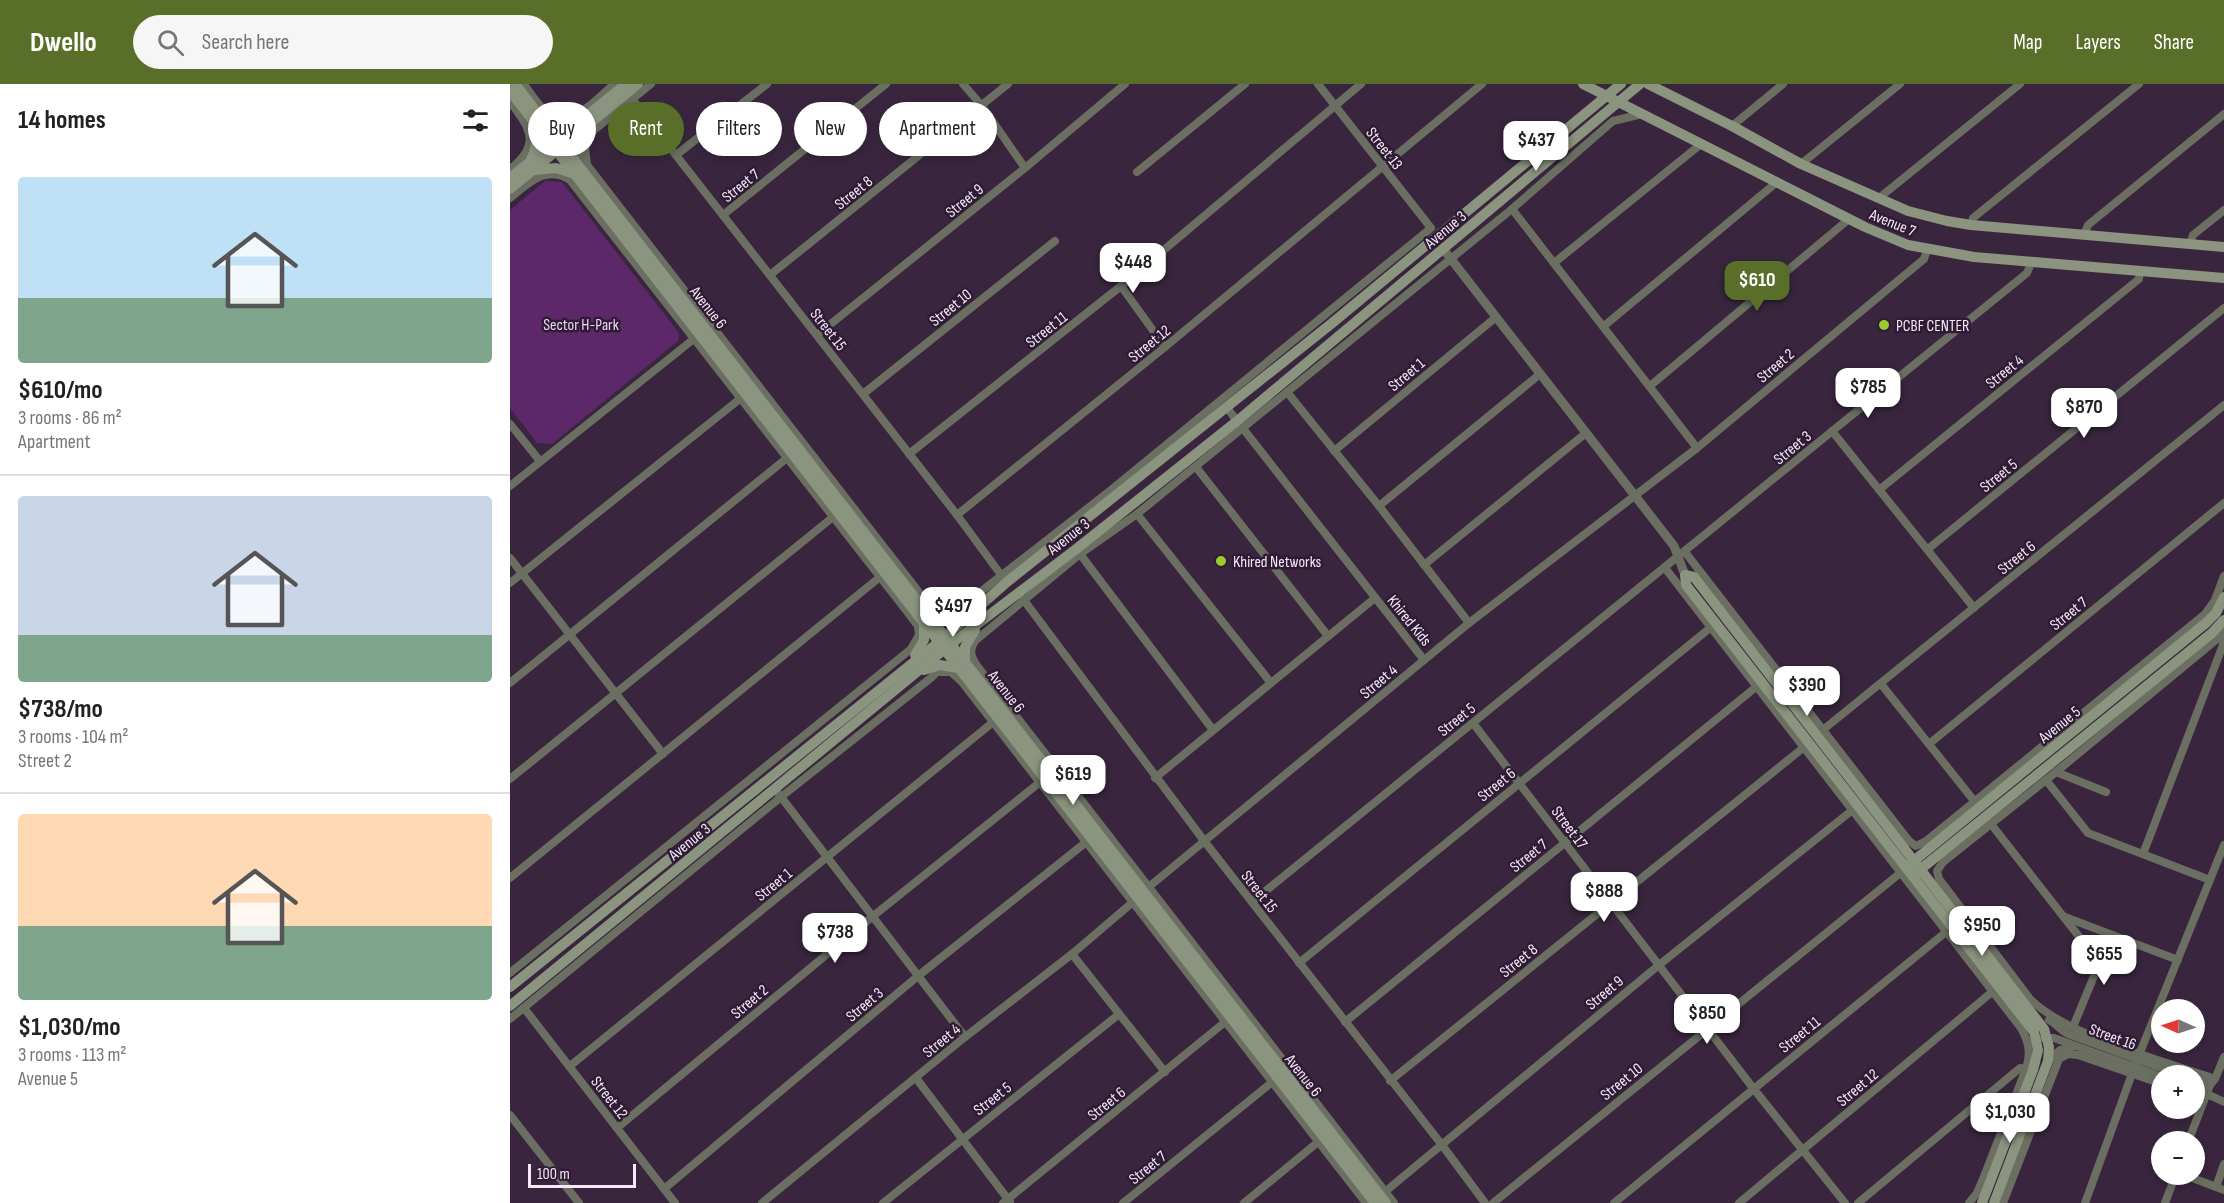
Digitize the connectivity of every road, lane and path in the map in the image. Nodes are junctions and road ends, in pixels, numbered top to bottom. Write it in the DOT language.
graph roads {
  1 [pos="638,84"];
  2 [pos="651,84"];
  3 [pos="767,84"];
  4 [pos="886,84"];
  5 [pos="963,84"];
  6 [pos="1008,84"];
  7 [pos="1125,84"];
  8 [pos="1245,84"];
  9 [pos="1318,84"];
  10 [pos="1361,84"];
  11 [pos="1482,84"];
  12 [pos="1583,84"];
  13 [pos="1621,84"];
  14 [pos="1640,84"];
  15 [pos="1648,84"];
  16 [pos="1783,84"];
  17 [pos="1900,84"];
  18 [pos="2020,84"];
  19 [pos="2139,84"];
  20 [pos="517,86"];
  21 [pos="623,89"];
  22 [pos="1606,95"];
  23 [pos="1618,101"];
  24 [pos="510,102"];
  25 [pos="633,102"];
  26 [pos="979,102"];
  27 [pos="987,102"];
  28 [pos="528,104"];
  29 [pos="1335,106"];
  30 [pos="596,113"];
  31 [pos="1642,114"];
  32 [pos="2224,114"];
  33 [pos="1732,126"];
  34 [pos="997,128"];
  35 [pos="1594,129"];
  36 [pos="1701,144"];
  37 [pos="684,149"];
  38 [pos="534,156"];
  39 [pos="544,156"];
  40 [pos="567,156"];
  41 [pos="579,156"];
  42 [pos="677,156"];
  43 [pos="919,156"];
  44 [pos="1801,164"];
  45 [pos="531,166"];
  46 [pos="1383,167"];
  47 [pos="1025,168"];
  48 [pos="510,169"];
  49 [pos="578,170"];
  50 [pos="1137,172"];
  51 [pos="510,178"];
  52 [pos="1777,182"];
  53 [pos="510,189"];
  54 [pos="510,198"];
  55 [pos="1879,198"];
  56 [pos="602,202"];
  57 [pos="1512,209"];
  58 [pos="2224,210"];
  59 [pos="723,215"];
  60 [pos="1849,219"];
  61 [pos="1971,225"];
  62 [pos="2084,235"];
  63 [pos="1055,241"];
  64 [pos="2190,244"];
  65 [pos="2224,247"];
  66 [pos="1927,250"];
  67 [pos="1447,254"];
  68 [pos="1554,263"];
  69 [pos="2031,263"];
  70 [pos="2140,271"];
  71 [pos="770,275"];
  72 [pos="2224,279"];
  73 [pos="1121,286"];
  74 [pos="2224,308"];
  75 [pos="1495,318"];
  76 [pos="1604,326"];
  77 [pos="817,335"];
  78 [pos="695,338"];
  79 [pos="1165,347"];
  80 [pos="1540,374"];
  81 [pos="1650,386"];
  82 [pos="1287,392"];
  83 [pos="863,394"];
  84 [pos="741,398"];
  85 [pos="2224,405"];
  86 [pos="1227,408"];
  87 [pos="510,424"];
  88 [pos="1239,426"];
  89 [pos="1832,431"];
  90 [pos="1586,434"];
  91 [pos="1697,448"];
  92 [pos="1334,451"];
  93 [pos="909,454"];
  94 [pos="787,458"];
  95 [pos="540,461"];
  96 [pos="1196,466"];
  97 [pos="510,486"];
  98 [pos="1880,490"];
  99 [pos="1634,495"];
  100 [pos="2224,502"];
  101 [pos="1379,506"];
  102 [pos="1137,514"];
  103 [pos="957,515"];
  104 [pos="833,517"];
  105 [pos="1928,549"];
  106 [pos="1080,554"];
  107 [pos="1682,554"];
  108 [pos="510,558"];
  109 [pos="1424,565"];
  110 [pos="1665,568"];
  111 [pos="522,574"];
  112 [pos="1685,575"];
  113 [pos="2224,576"];
  114 [pos="880,577"];
  115 [pos="1004,579"];
  116 [pos="510,583"];
  117 [pos="1021,597"];
  118 [pos="2224,597"];
  119 [pos="1375,598"];
  120 [pos="917,607"];
  121 [pos="1974,608"];
  122 [pos="970,614"];
  123 [pos="928,620"];
  124 [pos="2224,620"];
  125 [pos="1469,623"];
  126 [pos="978,625"];
  127 [pos="1710,628"];
  128 [pos="2223,634"];
  129 [pos="570,635"];
  130 [pos="1328,636"];
  131 [pos="945,643"];
  132 [pos="1424,660"];
  133 [pos="962,665"];
  134 [pos="907,666"];
  135 [pos="970,675"];
  136 [pos="510,683"];
  137 [pos="1271,683"];
  138 [pos="1881,684"];
  139 [pos="1756,687"];
  140 [pos="616,694"];
  141 [pos="1811,720"];
  142 [pos="992,723"];
  143 [pos="1473,723"];
  144 [pos="1824,729"];
  145 [pos="1213,730"];
  146 [pos="1929,744"];
  147 [pos="1803,748"];
  148 [pos="663,754"];
  149 [pos="2056,772"];
  150 [pos="1155,778"];
  151 [pos="510,779"];
  152 [pos="2046,780"];
  153 [pos="1039,783"];
  154 [pos="1519,783"];
  155 [pos="2106,792"];
  156 [pos="778,793"];
  157 [pos="1975,802"];
  158 [pos="1855,808"];
  159 [pos="1991,824"];
  160 [pos="1205,842"];
  161 [pos="1085,843"];
  162 [pos="1565,843"];
  163 [pos="1906,843"];
  164 [pos="1928,844"];
  165 [pos="2224,845"];
  166 [pos="2143,854"];
  167 [pos="827,858"];
  168 [pos="1911,869"];
  169 [pos="510,878"];
  170 [pos="2210,880"];
  171 [pos="1140,895"];
  172 [pos="1252,902"];
  173 [pos="1610,902"];
  174 [pos="2062,916"];
  175 [pos="872,917"];
  176 [pos="1946,932"];
  177 [pos="2111,935"];
  178 [pos="1072,954"];
  179 [pos="2178,960"];
  180 [pos="2100,962"];
  181 [pos="1299,963"];
  182 [pos="1659,965"];
  183 [pos="510,973"];
  184 [pos="918,976"];
  185 [pos="510,987"];
  186 [pos="1992,992"];
  187 [pos="510,1006"];
  188 [pos="524,1008"];
  189 [pos="2032,1011"];
  190 [pos="1118,1015"];
  191 [pos="510,1019"];
  192 [pos="1225,1022"];
  193 [pos="1345,1022"];
  194 [pos="1707,1028"];
  195 [pos="2067,1030"];
  196 [pos="2041,1034"];
  197 [pos="965,1037"];
  198 [pos="2075,1046"];
  199 [pos="2224,1057"];
  200 [pos="2048,1061"];
  201 [pos="2136,1063"];
  202 [pos="570,1066"];
  203 [pos="2151,1067"];
  204 [pos="2026,1069"];
  205 [pos="2151,1071"];
  206 [pos="1166,1072"];
  207 [pos="2151,1075"];
  208 [pos="916,1078"];
  209 [pos="1390,1081"];
  210 [pos="1271,1083"];
  211 [pos="2205,1086"];
  212 [pos="1753,1088"];
  213 [pos="2205,1089"];
  214 [pos="2209,1089"];
  215 [pos="2205,1091"];
  216 [pos="2224,1102"];
  217 [pos="510,1115"];
  218 [pos="618,1128"];
  219 [pos="2192,1131"];
  220 [pos="2015,1133"];
  221 [pos="962,1139"];
  222 [pos="1318,1142"];
  223 [pos="1442,1144"];
  224 [pos="1802,1151"];
  225 [pos="2224,1164"];
  226 [pos="2205,1183"];
  227 [pos="2172,1185"];
  228 [pos="663,1189"];
  229 [pos="2220,1189"];
  230 [pos="1376,1200"];
  231 [pos="1007,1202"];
  232 [pos="579,1203"];
  233 [pos="675,1203"];
  234 [pos="762,1203"];
  235 [pos="883,1203"];
  236 [pos="1123,1203"];
  237 [pos="1244,1203"];
  238 [pos="1394,1203"];
  239 [pos="1485,1203"];
  240 [pos="1493,1203"];
  241 [pos="1614,1203"];
  242 [pos="1739,1203"];
  243 [pos="1845,1203"];
  244 [pos="1858,1203"];
  245 [pos="1969,1203"];
  246 [pos="1982,1203"];
  247 [pos="1994,1203"];
  248 [pos="2003,1203"];
  249 [pos="2085,1203"];
  250 [pos="2165,1203"];
  1 -- 21 [label="main road"];
  2 -- 21 [label="street"];
  3 -- 37 [label="street"];
  4 -- 59 [label="street, Street 7"];
  5 -- 26 [label="street"];
  6 -- 27 [label="street, Street 8"];
  7 -- 47 [label="street, Street 9"];
  8 -- 50 [label="street"];
  9 -- 29 [label="street, Street 13"];
  10 -- 29 [label="street, Street 11"];
  11 -- 46 [label="street, Street 12"];
  12 -- 22 [label="main road, Avenue 7"];
  13 -- 22 [label="main road, Avenue 3"];
  14 -- 23 [label="main road, Avenue 3"];
  15 -- 33 [label="main road, Avenue 7"];
  16 -- 33 [label="street"];
  17 -- 44 [label="street"];
  18 -- 55 [label="street"];
  19 -- 61 [label="street"];
  20 -- 21 [label="street"];
  20 -- 28 [label="main road, Avenue 6"];
  21 -- 25 [label="street, Street 15"];
  21 -- 30 [label="main road"];
  21 -- 56 [label="street"];
  22 -- 23 [label="main road, Avenue 7"];
  22 -- 86 [label="main road, Avenue 3"];
  23 -- 31 [label="main road, Avenue 7"];
  23 -- 35 [label="main road, Avenue 3"];
  24 -- 48 [label="street"];
  29 -- 46 [label="street, Street 13"];
  29 -- 73 [label="street, Street 11"];
  31 -- 35 [label="street"];
  31 -- 36 [label="main road, Avenue 7"];
  32 -- 62 [label="street"];
  33 -- 44 [label="main road, Avenue 7"];
  34 -- 47 [label="street"];
  35 -- 57 [label="street"];
  35 -- 67 [label="main road, Avenue 3"];
  36 -- 52 [label="main road, Avenue 7"];
  36 -- 68 [label="street"];
  38 -- 45 [label="main road"];
  39 -- 45 [label="main road"];
  40 -- 49 [label="main road, Avenue 6"];
  41 -- 49 [label="street"];
  42 -- 59 [label="street, Street 15"];
  43 -- 71 [label="street, Street 8"];
  44 -- 55 [label="main road, Avenue 7"];
  45 -- 49 [label="main road"];
  45 -- 51 [label="main road"];
  45 -- 53 [label="main road"];
  46 -- 79 [label="street, Street 12"];
  46 -- 115 [label="street, Street 13"];
  47 -- 77 [label="street, Street 9"];
  49 -- 56 [label="main road, Avenue 6"];
  52 -- 60 [label="main road, Avenue 7"];
  52 -- 76 [label="street"];
  54 -- 56 [label="street"];
  55 -- 61 [label="main road, Avenue 7"];
  56 -- 78 [label="street"];
  56 -- 120 [label="main road, Avenue 6"];
  57 -- 67 [label="street"];
  57 -- 68 [label="street"];
  58 -- 64 [label="street"];
  59 -- 71 [label="street, Street 15"];
  60 -- 66 [label="main road, Avenue 7"];
  60 -- 81 [label="street"];
  61 -- 62 [label="main road, Avenue 7"];
  62 -- 64 [label="main road, Avenue 7"];
  63 -- 83 [label="street, Street 10"];
  64 -- 65 [label="main road, Avenue 7"];
  66 -- 69 [label="main road, Avenue 7"];
  66 -- 91 [label="street, Street 2"];
  67 -- 75 [label="street"];
  67 -- 82 [label="street"];
  67 -- 88 [label="main road, Avenue 3"];
  68 -- 76 [label="street"];
  69 -- 70 [label="main road, Avenue 7"];
  69 -- 89 [label="street, Street 3"];
  70 -- 72 [label="main road, Avenue 7"];
  70 -- 98 [label="street, Street 4"];
  71 -- 77 [label="street, Street 15"];
  73 -- 79 [label="street"];
  73 -- 93 [label="street, Street 11"];
  74 -- 105 [label="street, Street 5"];
  75 -- 80 [label="street"];
  75 -- 92 [label="street, Street 1"];
  76 -- 81 [label="street"];
  77 -- 83 [label="street, Street 15"];
  78 -- 84 [label="street"];
  78 -- 95 [label="street"];
  79 -- 103 [label="street, Street 12"];
  80 -- 90 [label="street"];
  80 -- 101 [label="street"];
  81 -- 91 [label="street"];
  82 -- 88 [label="street"];
  82 -- 92 [label="street"];
  83 -- 93 [label="street, Street 15"];
  84 -- 94 [label="street"];
  84 -- 111 [label="street"];
  85 -- 121 [label="street, Street 6"];
  86 -- 88 [label="street, Khired Kids"];
  86 -- 115 [label="main road, Avenue 3"];
  87 -- 95 [label="street"];
  88 -- 96 [label="street"];
  88 -- 117 [label="main road, Avenue 3"];
  88 -- 119 [label="street, Khired Kids"];
  89 -- 98 [label="street"];
  89 -- 107 [label="street, Street 3"];
  90 -- 99 [label="street"];
  90 -- 109 [label="street"];
  91 -- 99 [label="street, Street 2"];
  92 -- 101 [label="street"];
  93 -- 103 [label="street, Street 15"];
  94 -- 104 [label="street"];
  94 -- 129 [label="street"];
  95 -- 97 [label="street"];
  96 -- 102 [label="street"];
  96 -- 130 [label="street"];
  98 -- 105 [label="street"];
  99 -- 107 [label="street"];
  99 -- 125 [label="street, Street 4"];
  100 -- 146 [label="street, Street 7"];
  101 -- 109 [label="street"];
  102 -- 106 [label="street"];
  102 -- 137 [label="street"];
  103 -- 115 [label="street, Street 15"];
  104 -- 114 [label="street"];
  104 -- 140 [label="street"];
  105 -- 121 [label="street"];
  106 -- 117 [label="street"];
  106 -- 145 [label="street"];
  107 -- 110 [label="street, Street 5"];
  107 -- 112 [label="street"];
  107 -- 141 [label="street"];
  108 -- 111 [label="street"];
  109 -- 125 [label="street"];
  110 -- 127 [label="street"];
  110 -- 143 [label="street, Street 5"];
  111 -- 116 [label="street"];
  111 -- 129 [label="street"];
  112 -- 141 [label="main road"];
  112 -- 158 [label="main road"];
  113 -- 157 [label="street"];
  114 -- 120 [label="street"];
  114 -- 148 [label="street"];
  115 -- 120 [label="street"];
  115 -- 122 [label="main road, Avenue 3"];
  117 -- 126 [label="main road, Avenue 3"];
  117 -- 135 [label="street"];
  117 -- 150 [label="street, Street 15"];
  118 -- 164 [label="main road, Avenue 5"];
  119 -- 130 [label="street"];
  119 -- 132 [label="street, Khired Kids"];
  120 -- 123 [label="main road, Avenue 6"];
  120 -- 134 [label="street"];
  121 -- 138 [label="street, Street 6"];
  122 -- 123 [label="main road"];
  122 -- 131 [label="main road, Avenue 3"];
  123 -- 131 [label="main road, Avenue 6"];
  123 -- 134 [label="main road"];
  124 -- 168 [label="main road, Avenue 5"];
  125 -- 132 [label="street, Street 4"];
  126 -- 131 [label="main road, Avenue 3"];
  126 -- 133 [label="main road"];
  127 -- 139 [label="street"];
  127 -- 154 [label="street, Street 6"];
  128 -- 149 [label="street"];
  128 -- 166 [label="street"];
  129 -- 136 [label="street"];
  129 -- 140 [label="street"];
  130 -- 137 [label="street"];
  131 -- 133 [label="main road, Avenue 6"];
  131 -- 134 [label="main road, Avenue 3"];
  132 -- 160 [label="street, Street 4"];
  133 -- 134 [label="main road"];
  133 -- 135 [label="main road, Avenue 6"];
  134 -- 156 [label="main road, Avenue 3"];
  134 -- 183 [label="street"];
  134 -- 185 [label="main road, Avenue 3"];
  135 -- 142 [label="street"];
  135 -- 156 [label="street"];
  135 -- 171 [label="main road, Avenue 6"];
  137 -- 145 [label="street"];
  138 -- 144 [label="street, Street 6"];
  138 -- 146 [label="street"];
  139 -- 147 [label="street"];
  139 -- 162 [label="street, Street 7"];
  140 -- 148 [label="street"];
  140 -- 151 [label="street"];
  141 -- 144 [label="street"];
  141 -- 163 [label="main road"];
  142 -- 153 [label="street"];
  142 -- 167 [label="street, Street 1"];
  143 -- 154 [label="street, Street 17"];
  143 -- 172 [label="street, Street 5"];
  144 -- 163 [label="street"];
  145 -- 150 [label="street"];
  146 -- 157 [label="street"];
  147 -- 158 [label="street"];
  147 -- 173 [label="street, Street 8"];
  148 -- 169 [label="street"];
  149 -- 152 [label="street"];
  149 -- 155 [label="street"];
  150 -- 160 [label="street, Street 15"];
  152 -- 159 [label="street"];
  152 -- 166 [label="street"];
  153 -- 161 [label="street"];
  153 -- 175 [label="street, Street 2"];
  154 -- 162 [label="street, Street 17"];
  154 -- 181 [label="street, Street 6"];
  156 -- 167 [label="street"];
  156 -- 187 [label="main road, Avenue 3"];
  156 -- 188 [label="street"];
  157 -- 164 [label="street"];
  158 -- 168 [label="main road"];
  158 -- 182 [label="street, Street 9"];
  159 -- 174 [label="street"];
  159 -- 195 [label="street"];
  160 -- 171 [label="street, Street 4"];
  160 -- 172 [label="street, Street 15"];
  161 -- 171 [label="street"];
  161 -- 184 [label="street, Street 3"];
  162 -- 173 [label="street, Street 17"];
  162 -- 193 [label="street, Street 7"];
  163 -- 164 [label="street"];
  163 -- 168 [label="main road"];
  164 -- 168 [label="main road, Avenue 5"];
  165 -- 170 [label="street"];
  166 -- 170 [label="street"];
  167 -- 175 [label="street"];
  167 -- 202 [label="street, Street 1"];
  168 -- 176 [label="street"];
  168 -- 189 [label="main road"];
  168 -- 194 [label="street, Street 10"];
  168 -- 196 [label="main road"];
  170 -- 179 [label="street"];
  171 -- 178 [label="street, Street 4"];
  171 -- 192 [label="street"];
  171 -- 230 [label="main road, Avenue 6"];
  172 -- 181 [label="street, Street 15"];
  173 -- 182 [label="street, Street 17"];
  173 -- 209 [label="street, Street 8"];
  174 -- 177 [label="street"];
  174 -- 180 [label="street"];
  175 -- 184 [label="street"];
  175 -- 218 [label="street, Street 2"];
  176 -- 186 [label="street"];
  176 -- 212 [label="street, Street 11"];
  177 -- 179 [label="street"];
  177 -- 180 [label="street"];
  178 -- 190 [label="street"];
  178 -- 197 [label="street, Street 4"];
  179 -- 201 [label="street"];
  180 -- 195 [label="street"];
  181 -- 193 [label="street, Street 15"];
  182 -- 194 [label="street, Street 17"];
  182 -- 223 [label="street, Street 9"];
  184 -- 197 [label="street"];
  184 -- 228 [label="street, Street 3"];
  186 -- 204 [label="street"];
  186 -- 224 [label="street, Street 12"];
  188 -- 191 [label="street"];
  188 -- 202 [label="street, Street 12"];
  189 -- 195 [label="street"];
  189 -- 196 [label="main road"];
  190 -- 206 [label="street"];
  190 -- 221 [label="street, Street 5"];
  192 -- 206 [label="street, Street 6"];
  192 -- 210 [label="street"];
  193 -- 209 [label="street, Street 15"];
  194 -- 212 [label="street, Street 17"];
  194 -- 240 [label="street, Street 10"];
  195 -- 196 [label="street"];
  195 -- 201 [label="street, Street 16"];
  196 -- 198 [label="street, Street 16"];
  196 -- 200 [label="main road"];
  196 -- 220 [label="main road"];
  197 -- 208 [label="street, Street 4"];
  198 -- 200 [label="street, Street 16"];
  198 -- 201 [label="street, Street 16"];
  199 -- 214 [label="street"];
  200 -- 220 [label="main road"];
  201 -- 203 [label="street, Street 16"];
  201 -- 205 [label="street, Street 16"];
  201 -- 207 [label="street"];
  201 -- 214 [label="street"];
  201 -- 248 [label="street"];
  201 -- 249 [label="street"];
  202 -- 218 [label="street, Street 12"];
  204 -- 244 [label="street"];
  204 -- 245 [label="street"];
  206 -- 231 [label="street, Street 6"];
  208 -- 221 [label="street"];
  208 -- 234 [label="street, Street 4"];
  209 -- 223 [label="street, Street 15"];
  210 -- 222 [label="street"];
  210 -- 236 [label="street, Street 7"];
  211 -- 214 [label="street"];
  212 -- 224 [label="street, Street 17"];
  212 -- 241 [label="street, Street 11"];
  213 -- 214 [label="street"];
  214 -- 215 [label="street"];
  214 -- 216 [label="street"];
  214 -- 219 [label="street"];
  217 -- 232 [label="street"];
  218 -- 228 [label="street, Street 12"];
  220 -- 246 [label="main road"];
  220 -- 247 [label="main road"];
  221 -- 231 [label="street"];
  221 -- 235 [label="street, Street 5"];
  222 -- 230 [label="street"];
  222 -- 237 [label="street"];
  223 -- 230 [label="street, Street 9"];
  223 -- 239 [label="street, Street 15"];
  224 -- 242 [label="street, Street 12"];
  224 -- 243 [label="street, Street 17"];
  225 -- 229 [label="street"];
  226 -- 229 [label="street"];
  227 -- 250 [label="street"];
  228 -- 233 [label="street, Street 12"];
  230 -- 238 [label="street"];
}
